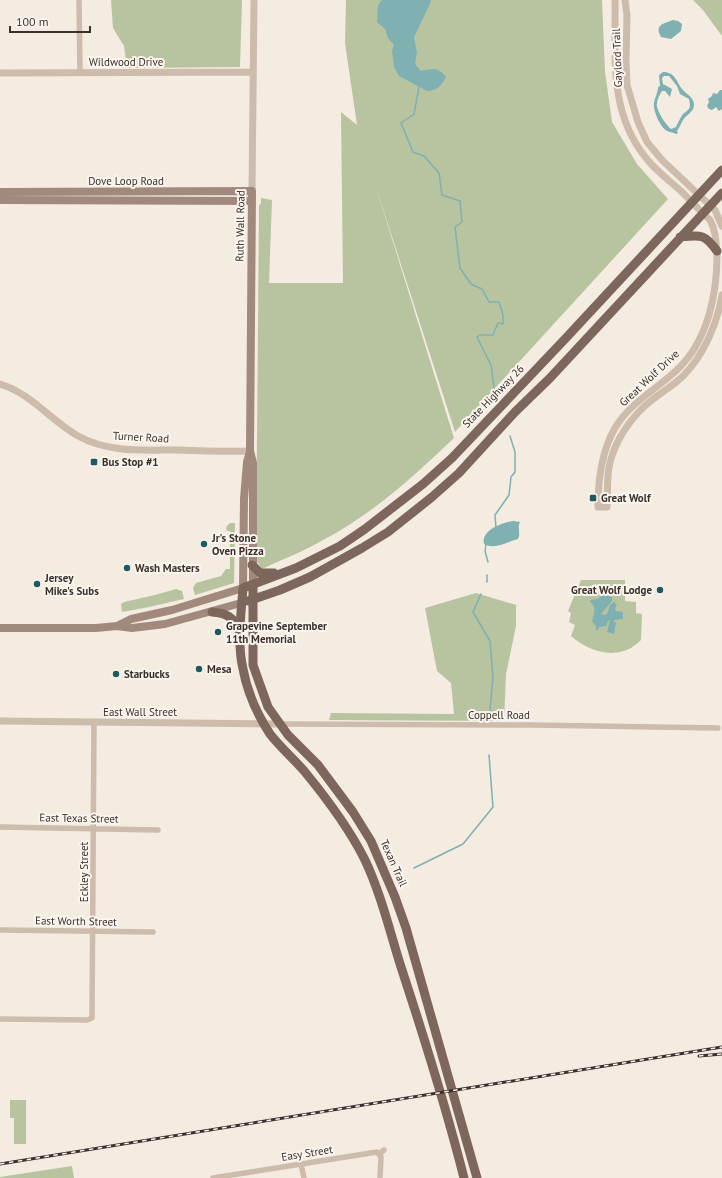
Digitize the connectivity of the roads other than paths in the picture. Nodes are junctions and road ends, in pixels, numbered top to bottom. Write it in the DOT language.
graph roads {
  1 [pos="79,0"];
  2 [pos="254,0"];
  3 [pos="615,0"];
  4 [pos="625,0"];
  5 [pos="252,72"];
  6 [pos="0,73"];
  7 [pos="80,74"];
  8 [pos="722,170"];
  9 [pos="252,191"];
  10 [pos="141,192"];
  11 [pos="722,193"];
  12 [pos="1,196"];
  13 [pos="695,199"];
  14 [pos="140,201"];
  15 [pos="251,201"];
  16 [pos="710,206"];
  17 [pos="703,213"];
  18 [pos="722,226"];
  19 [pos="680,237"];
  20 [pos="717,251"];
  21 [pos="722,295"];
  22 [pos="530,375"];
  23 [pos="0,384"];
  24 [pos="541,386"];
  25 [pos="250,452"];
  26 [pos="252,566"];
  27 [pos="284,573"];
  28 [pos="252,584"];
  29 [pos="243,588"];
  30 [pos="280,590"];
  31 [pos="252,599"];
  32 [pos="242,603"];
  33 [pos="212,612"];
  34 [pos="252,618"];
  35 [pos="117,626"];
  36 [pos="0,628"];
  37 [pos="240,632"];
  38 [pos="0,721"];
  39 [pos="94,723"];
  40 [pos="264,724"];
  41 [pos="280,724"];
  42 [pos="718,728"];
  43 [pos="0,827"];
  44 [pos="94,828"];
  45 [pos="158,830"];
  46 [pos="377,854"];
  47 [pos="365,861"];
  48 [pos="0,930"];
  49 [pos="93,932"];
  50 [pos="153,932"];
  51 [pos="0,1019"];
  52 [pos="384,1150"];
  53 [pos="379,1154"];
  54 [pos="301,1164"];
  55 [pos="234,1176"];
  56 [pos="213,1178"];
  57 [pos="304,1178"];
  58 [pos="380,1178"];
  59 [pos="464,1178"];
  60 [pos="477,1178"];
  1 -- 7 [label="street"];
  2 -- 5 [label="street, Ruth Wall Road"];
  3 -- 13 [label="street, Gaylord Trail"];
  4 -- 13 [label="street, Gaylord Trail"];
  5 -- 7 [label="street, Wildwood Drive"];
  5 -- 9 [label="street, Ruth Wall Road"];
  6 -- 7 [label="street, Wildwood Drive"];
  8 -- 13 [label="main road, State Highway 26"];
  9 -- 10 [label="main road, Dove Loop Road"];
  9 -- 15 [label="main road, Ruth Wall Road"];
  10 -- 12 [label="main road, Dove Loop Road"];
  10 -- 14 [label="main road"];
  11 -- 16 [label="main road"];
  12 -- 14 [label="main road, Dove Loop Road"];
  13 -- 16 [label="street, Gaylord Trail"];
  13 -- 17 [label="street, Great Wolf Drive"];
  13 -- 22 [label="main road, State Highway 26"];
  14 -- 15 [label="main road, Dove Loop Road"];
  15 -- 25 [label="main road, Ruth Wall Road"];
  16 -- 17 [label="main road"];
  16 -- 18 [label="street"];
  17 -- 19 [label="main road"];
  17 -- 20 [label="street, Great Wolf Drive"];
  19 -- 20 [label="main road"];
  19 -- 24 [label="main road"];
  20 -- 21 [label="street, Great Wolf Drive"];
  22 -- 24 [label="main road"];
  22 -- 27 [label="main road, State Highway 26"];
  23 -- 25 [label="street, Turner Road"];
  24 -- 30 [label="main road"];
  25 -- 26 [label="main road, Ruth Wall Road"];
  25 -- 29 [label="main road, Ruth Wall Road"];
  26 -- 27 [label="main road"];
  26 -- 28 [label="main road, Ruth Wall Road"];
  27 -- 28 [label="main road, State Highway 26"];
  28 -- 29 [label="main road, State Highway 26"];
  28 -- 31 [label="main road, Texan Trail"];
  29 -- 32 [label="main road"];
  29 -- 35 [label="main road"];
  30 -- 31 [label="main road"];
  30 -- 34 [label="main road"];
  31 -- 32 [label="main road"];
  31 -- 34 [label="main road, Texan Trail"];
  32 -- 33 [label="main road"];
  32 -- 37 [label="main road"];
  33 -- 35 [label="main road"];
  33 -- 37 [label="main road"];
  34 -- 41 [label="main road, Texan Trail"];
  35 -- 36 [label="main road"];
  37 -- 40 [label="main road"];
  38 -- 39 [label="street, East Wall Street"];
  39 -- 40 [label="street, East Wall Street"];
  39 -- 44 [label="street, Eckley Street"];
  40 -- 41 [label="street, East Wall Street"];
  40 -- 47 [label="main road"];
  41 -- 42 [label="street, Coppell Road"];
  41 -- 46 [label="main road, Texan Trail"];
  43 -- 44 [label="street, East Texas Street"];
  44 -- 45 [label="street, East Texas Street"];
  44 -- 49 [label="street, Eckley Street"];
  46 -- 47 [label="main road"];
  46 -- 60 [label="main road, Texan Trail"];
  47 -- 59 [label="main road"];
  48 -- 49 [label="street, East Worth Street"];
  49 -- 50 [label="street, East Worth Street"];
  49 -- 51 [label="street, Eckley Street"];
  52 -- 53 [label="street"];
  53 -- 54 [label="street, Easy Street"];
  53 -- 58 [label="street"];
  54 -- 55 [label="street, Easy Street"];
  54 -- 57 [label="street"];
  55 -- 56 [label="street, Easy Street"];
}
